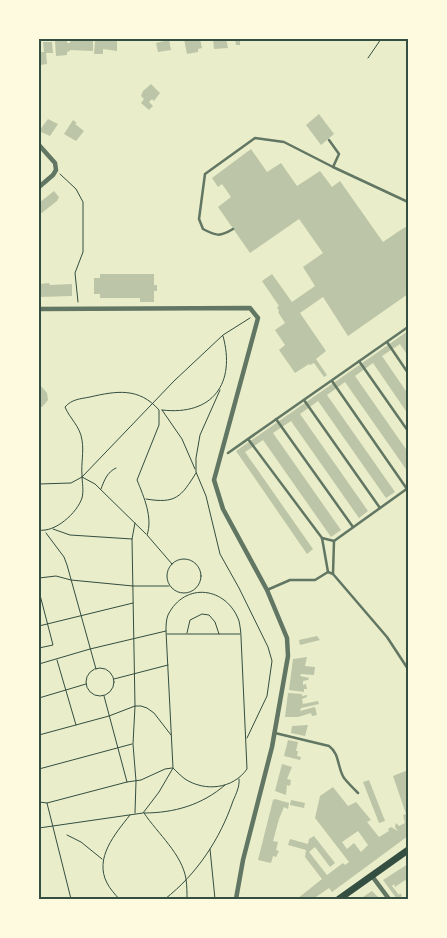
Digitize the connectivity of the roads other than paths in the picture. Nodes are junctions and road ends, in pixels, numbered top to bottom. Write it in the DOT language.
graph roads {
  1 [pos="329,140"];
  2 [pos="39,145"];
  3 [pos="332,168"];
  4 [pos="39,187"];
  5 [pos="408,202"];
  6 [pos="233,229"];
  7 [pos="39,309"];
  8 [pos="408,327"];
  9 [pos="387,342"];
  10 [pos="359,361"];
  11 [pos="408,373"];
  12 [pos="332,380"];
  13 [pos="304,400"];
  14 [pos="276,419"];
  15 [pos="408,431"];
  16 [pos="248,438"];
  17 [pos="228,453"];
  18 [pos="408,489"];
  19 [pos="380,508"];
  20 [pos="353,527"];
  21 [pos="322,538"];
  22 [pos="334,541"];
  23 [pos="328,572"];
  24 [pos="333,574"];
  25 [pos="267,590"];
  26 [pos="408,669"];
  27 [pos="275,733"];
  28 [pos="358,793"];
  29 [pos="408,850"];
  30 [pos="372,876"];
  31 [pos="236,899"];
  32 [pos="339,899"];
  33 [pos="389,899"];
  1 -- 3 [label="lane"];
  2 -- 4 [label="street"];
  3 -- 5 [label="lane"];
  3 -- 6 [label="lane"];
  7 -- 25 [label="street"];
  8 -- 9 [label="lane"];
  9 -- 10 [label="lane"];
  9 -- 11 [label="lane"];
  10 -- 12 [label="lane"];
  10 -- 15 [label="lane"];
  12 -- 13 [label="lane"];
  12 -- 18 [label="lane"];
  13 -- 14 [label="lane"];
  13 -- 19 [label="lane"];
  14 -- 16 [label="lane"];
  14 -- 20 [label="lane"];
  16 -- 17 [label="lane"];
  16 -- 21 [label="lane"];
  18 -- 19 [label="lane"];
  19 -- 20 [label="lane"];
  20 -- 22 [label="lane"];
  21 -- 22 [label="lane"];
  21 -- 23 [label="lane"];
  22 -- 24 [label="lane"];
  23 -- 24 [label="lane"];
  23 -- 25 [label="lane"];
  24 -- 26 [label="lane"];
  25 -- 27 [label="street"];
  27 -- 28 [label="lane"];
  27 -- 31 [label="street"];
  29 -- 30 [label="main road"];
  30 -- 32 [label="main road"];
  30 -- 33 [label="street"];
}
